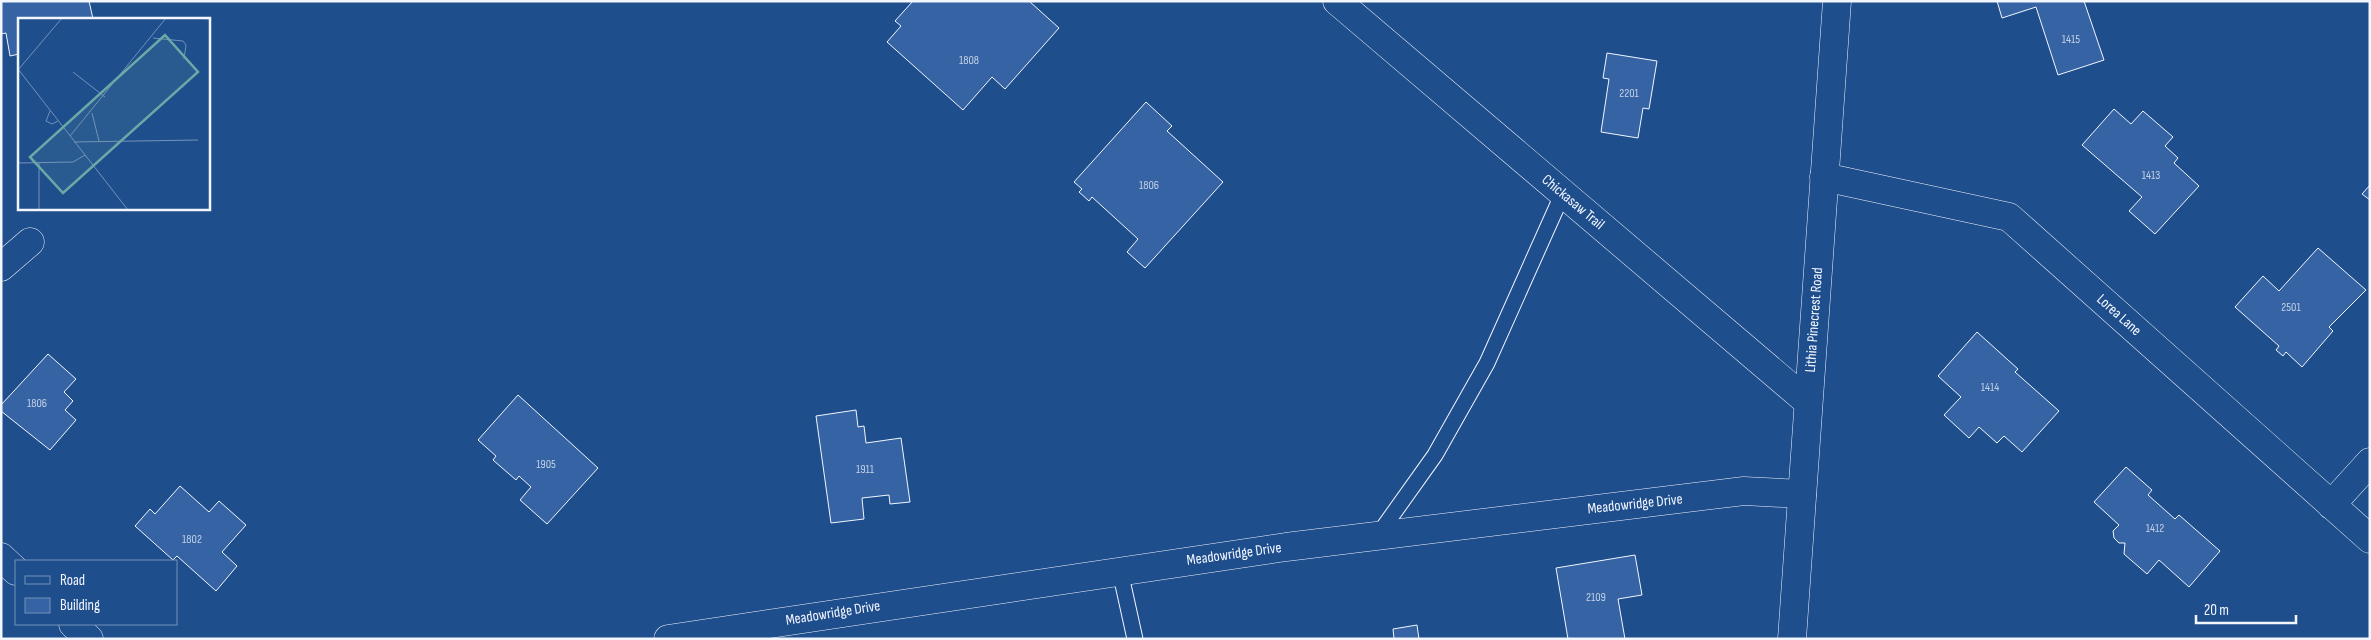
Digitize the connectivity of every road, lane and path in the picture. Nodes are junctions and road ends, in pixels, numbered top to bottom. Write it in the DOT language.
graph roads {
  1 [pos="1337,1"];
  2 [pos="1837,1"];
  3 [pos="1824,177"];
  4 [pos="1563,193"];
  5 [pos="30,242"];
  6 [pos="1,267"];
  7 [pos="1808,402"];
  8 [pos="2370,462"];
  9 [pos="1802,494"];
  10 [pos="2331,506"];
  11 [pos="1378,535"];
  12 [pos="2370,539"];
  13 [pos="1,557"];
  14 [pos="15,570"];
  15 [pos="1120,571"];
  16 [pos="74,625"];
  17 [pos="89,639"];
  18 [pos="668,639"];
  19 [pos="1135,639"];
  20 [pos="1792,639"];
  1 -- 4 [label="street, Chickasaw Trail"];
  2 -- 3 [label="street, Lithia Pinecrest Road"];
  3 -- 7 [label="street, Lithia Pinecrest Road"];
  3 -- 10 [label="street, Lorea Lane"];
  4 -- 7 [label="street, Chickasaw Trail"];
  4 -- 11 [label="lane"];
  5 -- 6 [label="street"];
  7 -- 9 [label="street, Lithia Pinecrest Road"];
  8 -- 10 [label="street"];
  9 -- 11 [label="street, Meadowridge Drive"];
  9 -- 20 [label="street, Lithia Pinecrest Road"];
  10 -- 12 [label="street, Lorea Lane"];
  11 -- 15 [label="street, Meadowridge Drive"];
  13 -- 14 [label="street"];
  15 -- 18 [label="street, Meadowridge Drive"];
  15 -- 19 [label="lane"];
  16 -- 17 [label="street"];
}
